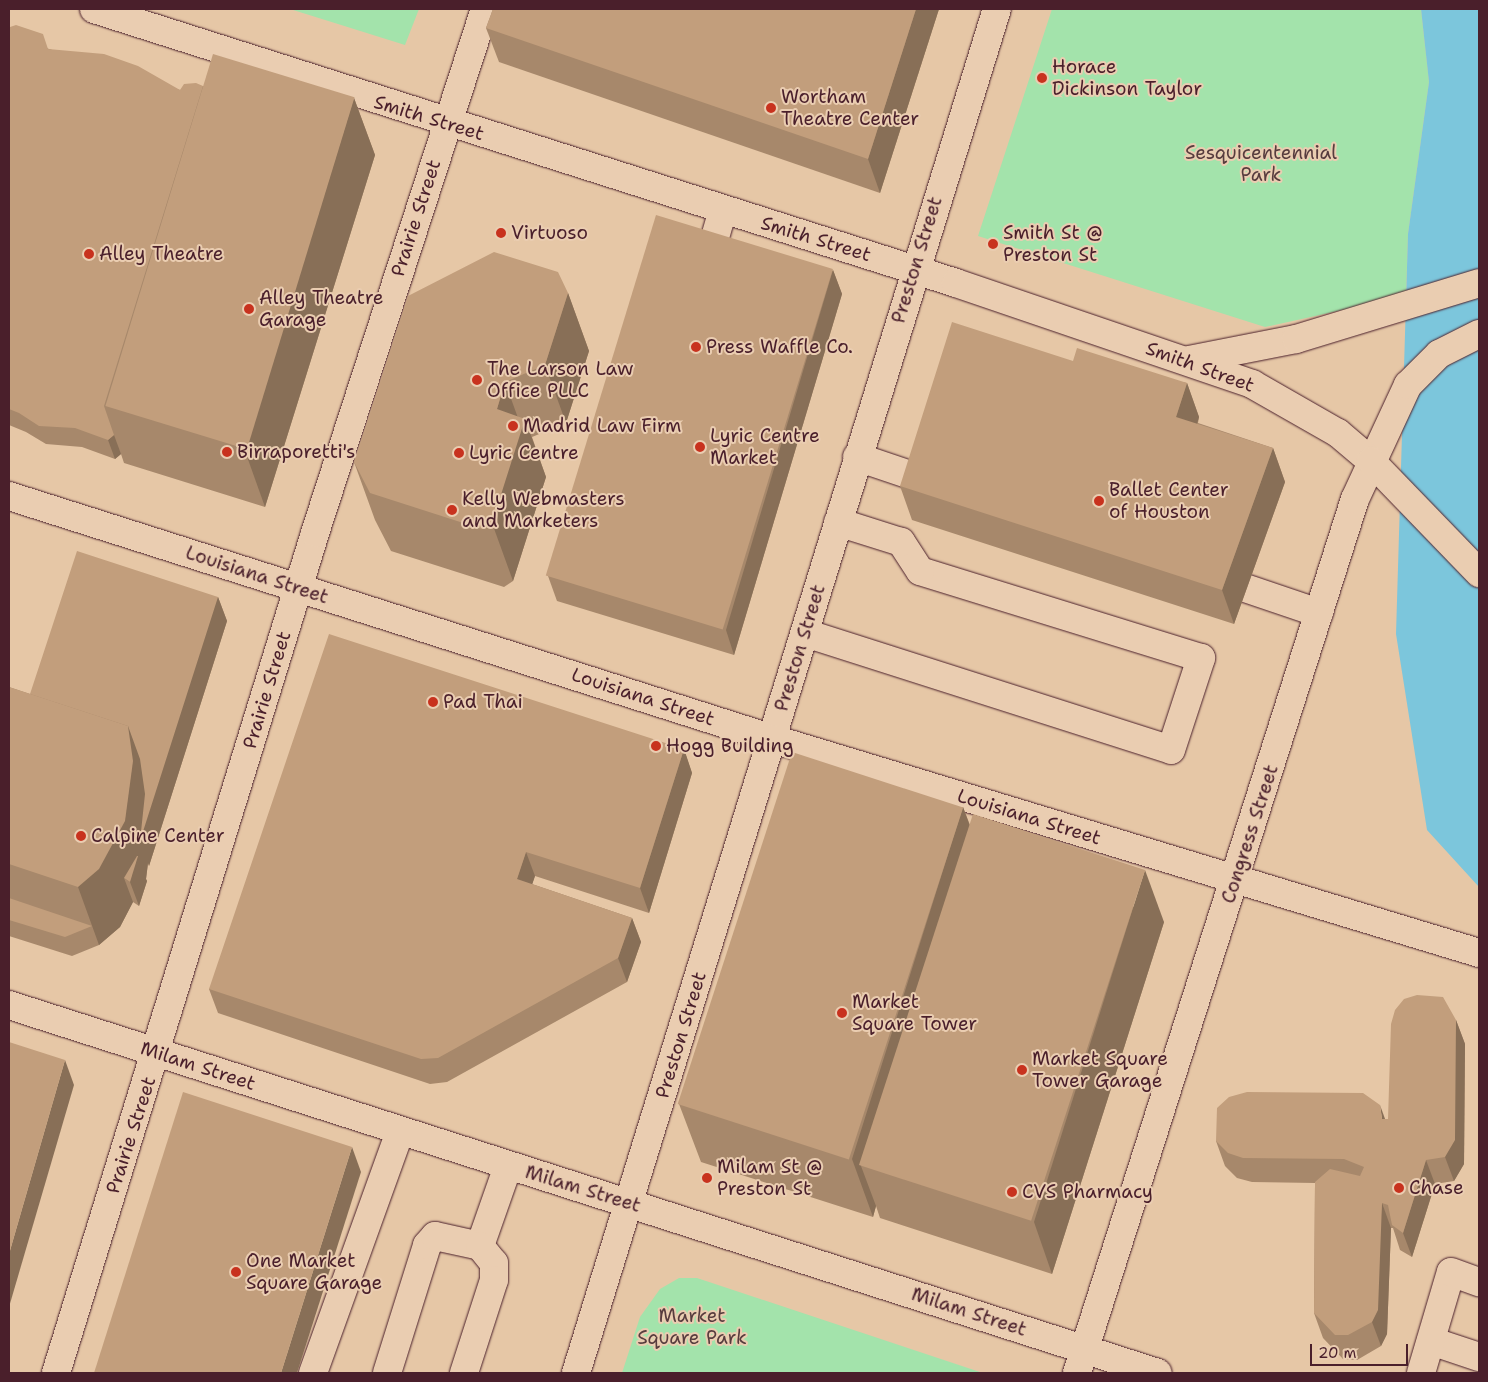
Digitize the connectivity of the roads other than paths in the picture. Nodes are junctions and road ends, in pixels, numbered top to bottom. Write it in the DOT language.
graph roads {
  1 [pos="94,9"];
  2 [pos="485,9"];
  3 [pos="997,9"];
  4 [pos="446,123"];
  5 [pos="913,270"];
  6 [pos="1479,283"];
  7 [pos="1479,334"];
  8 [pos="1188,360"];
  9 [pos="857,457"];
  10 [pos="1371,461"];
  11 [pos="925,480"];
  12 [pos="9,496"];
  13 [pos="838,522"];
  14 [pos="1479,572"];
  15 [pos="298,588"];
  16 [pos="1246,588"];
  17 [pos="1320,613"];
  18 [pos="805,633"];
  19 [pos="773,739"];
  20 [pos="1236,880"];
  21 [pos="1479,953"];
  22 [pos="9,1005"];
  23 [pos="157,1053"];
  24 [pos="400,1132"];
  25 [pos="508,1166"];
  26 [pos="628,1204"];
  27 [pos="480,1246"];
  28 [pos="1479,1282"];
  29 [pos="1431,1340"];
  30 [pos="1479,1357"];
  31 [pos="1081,1361"];
  32 [pos="56,1373"];
  33 [pos="313,1373"];
  34 [pos="386,1373"];
  35 [pos="464,1373"];
  36 [pos="576,1373"];
  37 [pos="1158,1373"];
  38 [pos="1421,1373"];
  1 -- 4 [label="main road, Smith Street"];
  2 -- 4 [label="main road, Prairie Street"];
  3 -- 5 [label="main road, Preston Street"];
  4 -- 5 [label="main road, Smith Street"];
  4 -- 15 [label="main road, Prairie Street"];
  5 -- 8 [label="main road, Smith Street"];
  5 -- 9 [label="main road, Preston Street"];
  6 -- 8 [label="main road"];
  7 -- 10 [label="main road, Congress Street"];
  8 -- 10 [label="main road, Smith Street"];
  9 -- 11 [label="main road"];
  9 -- 13 [label="main road, Preston Street"];
  10 -- 14 [label="main road, Smith Street"];
  10 -- 17 [label="main road, Congress Street"];
  12 -- 15 [label="main road, Louisiana Street"];
  13 -- 18 [label="main road, Preston Street"];
  13 -- 18 [label="main road"];
  15 -- 19 [label="main road, Louisiana Street"];
  15 -- 23 [label="main road, Prairie Street"];
  16 -- 17 [label="main road"];
  17 -- 20 [label="main road, Congress Street"];
  18 -- 19 [label="main road, Preston Street"];
  19 -- 20 [label="main road, Louisiana Street"];
  19 -- 26 [label="main road, Preston Street"];
  20 -- 21 [label="main road, Louisiana Street"];
  20 -- 31 [label="main road, Congress Street"];
  22 -- 23 [label="main road, Milam Street"];
  23 -- 24 [label="main road, Milam Street"];
  23 -- 32 [label="main road, Prairie Street"];
  24 -- 25 [label="main road, Milam Street"];
  24 -- 33 [label="main road"];
  25 -- 26 [label="main road, Milam Street"];
  25 -- 27 [label="main road"];
  26 -- 31 [label="main road, Milam Street"];
  26 -- 36 [label="main road, Preston Street"];
  27 -- 34 [label="main road"];
  27 -- 35 [label="main road"];
  28 -- 29 [label="main road"];
  29 -- 30 [label="main road"];
  29 -- 38 [label="main road"];
  31 -- 37 [label="main road, Milam Street"];
}
